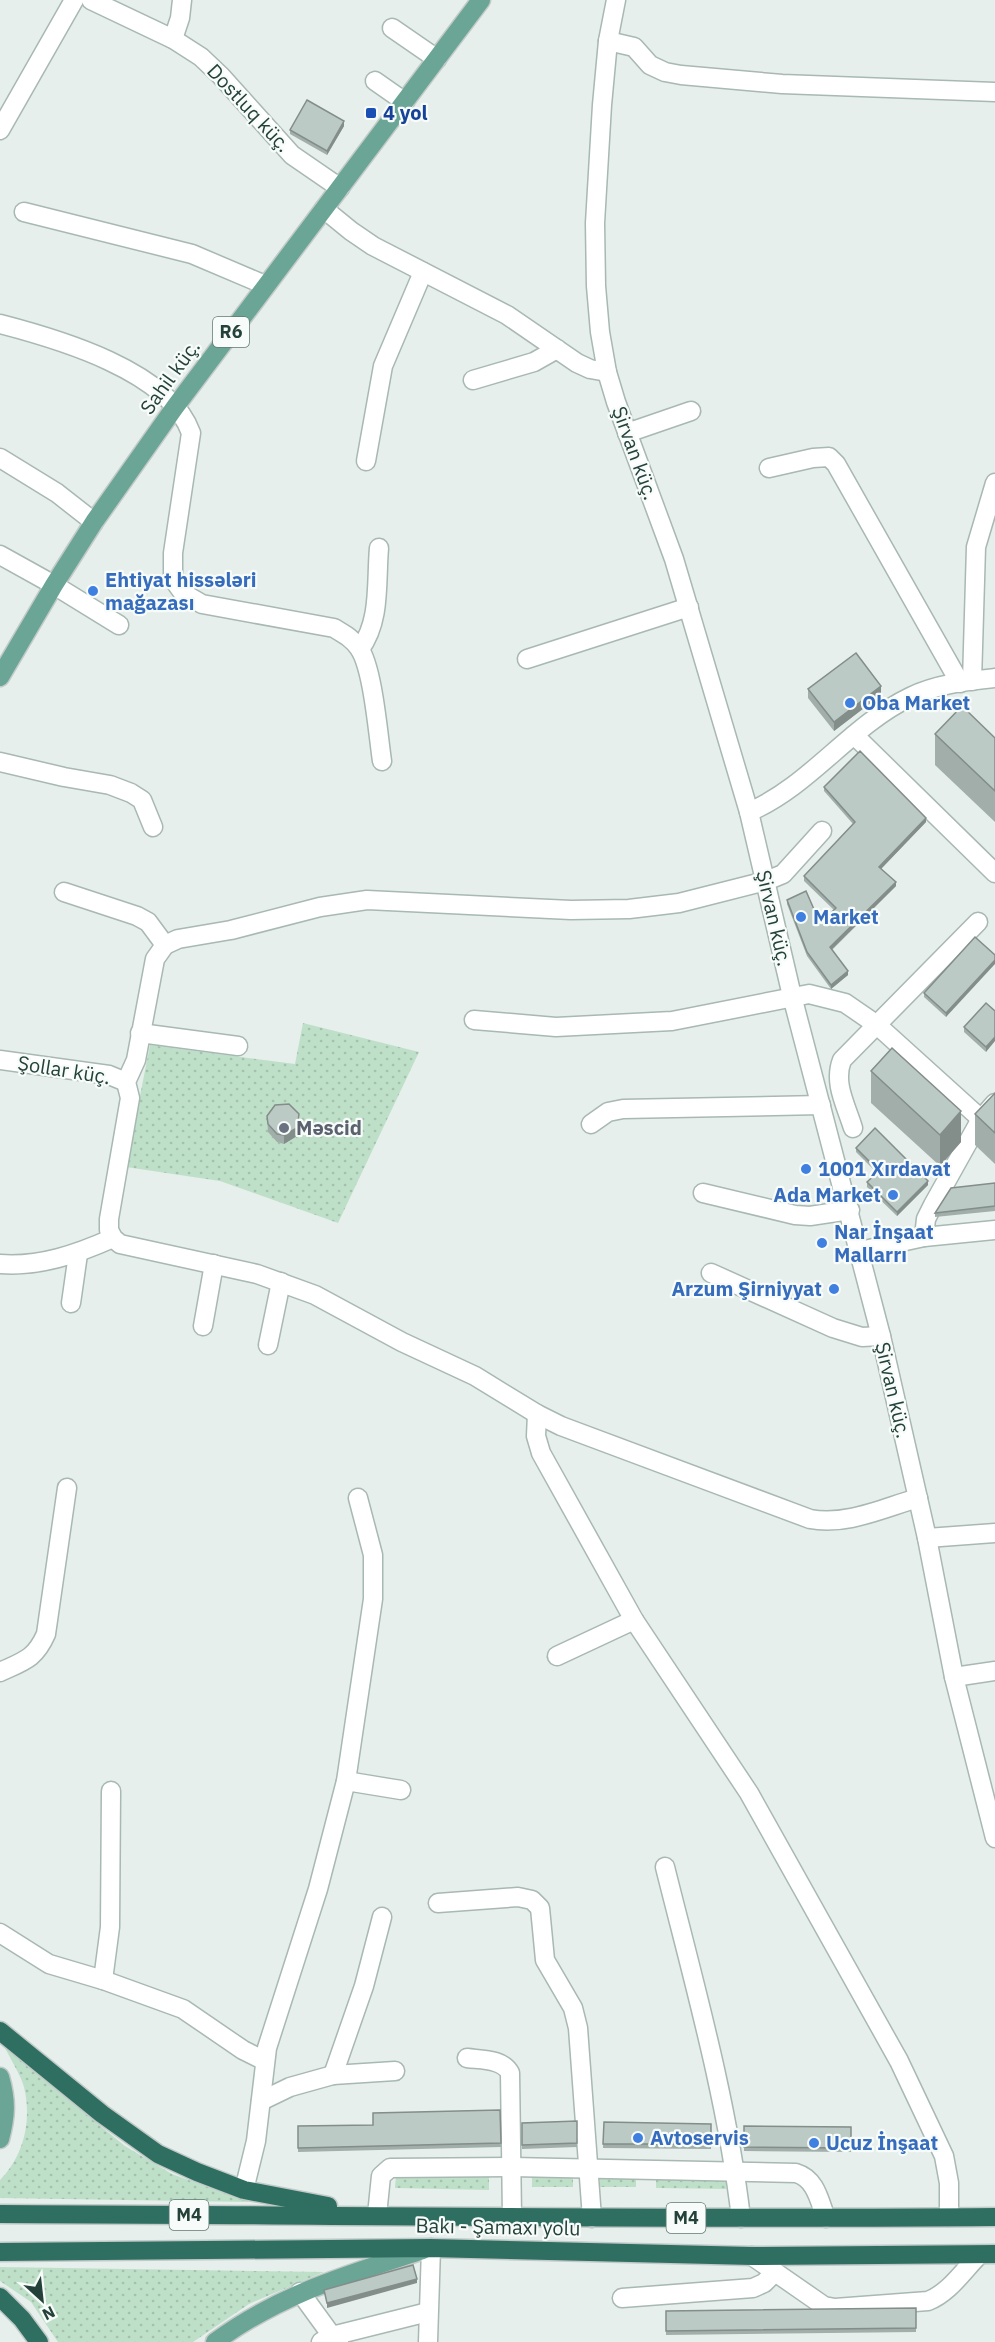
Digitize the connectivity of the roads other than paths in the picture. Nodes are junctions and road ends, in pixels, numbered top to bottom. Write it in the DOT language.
graph roads {
  1 [pos="74,0"];
  2 [pos="91,0"];
  3 [pos="182,0"];
  4 [pos="481,0"];
  5 [pos="616,0"];
  6 [pos="392,28"];
  7 [pos="173,39"];
  8 [pos="608,41"];
  9 [pos="437,59"];
  10 [pos="375,81"];
  11 [pos="995,92"];
  12 [pos="405,102"];
  13 [pos="0,130"];
  14 [pos="340,188"];
  15 [pos="324,210"];
  16 [pos="24,212"];
  17 [pos="423,273"];
  18 [pos="265,285"];
  19 [pos="0,324"];
  20 [pos="557,349"];
  21 [pos="607,372"];
  22 [pos="473,380"];
  23 [pos="175,407"];
  24 [pos="691,411"];
  25 [pos="627,433"];
  26 [pos="0,459"];
  27 [pos="366,461"];
  28 [pos="769,468"];
  29 [pos="995,483"];
  30 [pos="94,522"];
  31 [pos="378,548"];
  32 [pos="0,555"];
  33 [pos="54,585"];
  34 [pos="689,607"];
  35 [pos="119,625"];
  36 [pos="360,649"];
  37 [pos="527,659"];
  38 [pos="0,677"];
  39 [pos="995,678"];
  40 [pos="966,682"];
  41 [pos="854,735"];
  42 [pos="382,761"];
  43 [pos="0,762"];
  44 [pos="749,812"];
  45 [pos="153,827"];
  46 [pos="822,831"];
  47 [pos="995,873"];
  48 [pos="766,881"];
  49 [pos="64,892"];
  50 [pos="978,922"];
  51 [pos="165,945"];
  52 [pos="792,996"];
  53 [pos="474,1020"];
  54 [pos="877,1025"];
  55 [pos="140,1033"];
  56 [pos="238,1046"];
  57 [pos="0,1060"];
  58 [pos="126,1082"];
  59 [pos="995,1103"];
  60 [pos="821,1105"];
  61 [pos="981,1119"];
  62 [pos="591,1124"];
  63 [pos="853,1128"];
  64 [pos="703,1193"];
  65 [pos="850,1210"];
  66 [pos="995,1230"];
  67 [pos="113,1238"];
  68 [pos="924,1238"];
  69 [pos="860,1251"];
  70 [pos="78,1254"];
  71 [pos="0,1264"];
  72 [pos="214,1264"];
  73 [pos="711,1273"];
  74 [pos="281,1282"];
  75 [pos="71,1303"];
  76 [pos="203,1326"];
  77 [pos="881,1335"];
  78 [pos="268,1345"];
  79 [pos="537,1414"];
  80 [pos="67,1488"];
  81 [pos="358,1498"];
  82 [pos="918,1498"];
  83 [pos="995,1533"];
  84 [pos="927,1538"];
  85 [pos="634,1620"];
  86 [pos="557,1656"];
  87 [pos="995,1671"];
  88 [pos="0,1672"];
  89 [pos="954,1677"];
  90 [pos="346,1781"];
  91 [pos="401,1790"];
  92 [pos="111,1791"];
  93 [pos="995,1838"];
  94 [pos="665,1868"];
  95 [pos="438,1903"];
  96 [pos="382,1917"];
  97 [pos="0,1933"];
  98 [pos="103,1980"];
  99 [pos="0,2031"];
  100 [pos="467,2058"];
  101 [pos="265,2061"];
  102 [pos="395,2071"];
  103 [pos="333,2075"];
  104 [pos="0,2077"];
  105 [pos="261,2101"];
  106 [pos="0,2139"];
  107 [pos="512,2167"];
  108 [pos="589,2168"];
  109 [pos="735,2172"];
  110 [pos="244,2190"];
  111 [pos="0,2214"];
  112 [pos="377,2215"];
  113 [pos="512,2217"];
  114 [pos="949,2217"];
  115 [pos="995,2217"];
  116 [pos="592,2218"];
  117 [pos="741,2218"];
  118 [pos="826,2218"];
  119 [pos="431,2248"];
  120 [pos="0,2252"];
  121 [pos="987,2254"];
  122 [pos="752,2256"];
  123 [pos="775,2272"];
  124 [pos="300,2292"];
  125 [pos="0,2297"];
  126 [pos="622,2298"];
  127 [pos="428,2312"];
  128 [pos="331,2340"];
  129 [pos="39,2342"];
  130 [pos="214,2342"];
  131 [pos="428,2342"];
  1 -- 13 [label="street"];
  2 -- 7 [label="street, Dostluq küç."];
  3 -- 7 [label="street"];
  4 -- 9 [label="main road, Sahil küç. / R6"];
  5 -- 8 [label="street, Şirvan küç."];
  6 -- 9 [label="street"];
  7 -- 14 [label="street, Dostluq küç."];
  8 -- 11 [label="street"];
  8 -- 21 [label="street, Şirvan küç."];
  9 -- 12 [label="main road, Sahil küç. / R6"];
  10 -- 12 [label="street"];
  12 -- 14 [label="main road, Sahil küç. / R6"];
  14 -- 15 [label="main road, Sahil küç. / R6"];
  15 -- 17 [label="street"];
  15 -- 18 [label="main road, Sahil küç. / R6"];
  16 -- 18 [label="street"];
  17 -- 20 [label="street"];
  17 -- 27 [label="street"];
  18 -- 23 [label="main road, Sahil küç. / R6"];
  19 -- 23 [label="street"];
  20 -- 21 [label="street"];
  20 -- 22 [label="street"];
  21 -- 25 [label="street, Şirvan küç."];
  23 -- 30 [label="main road, Sahil küç. / R6"];
  23 -- 36 [label="street"];
  24 -- 25 [label="street"];
  25 -- 34 [label="street, Şirvan küç."];
  26 -- 30 [label="street"];
  28 -- 40 [label="street"];
  29 -- 40 [label="street"];
  30 -- 33 [label="main road, Sahil küç. / R6"];
  31 -- 36 [label="street"];
  32 -- 33 [label="street"];
  33 -- 35 [label="street"];
  33 -- 38 [label="main road, Sahil küç. / R6"];
  34 -- 37 [label="street"];
  34 -- 44 [label="street, Şirvan küç."];
  36 -- 42 [label="street"];
  39 -- 40 [label="street"];
  40 -- 41 [label="street"];
  41 -- 44 [label="street"];
  41 -- 47 [label="street"];
  43 -- 45 [label="street"];
  44 -- 48 [label="street, Şirvan küç."];
  46 -- 48 [label="street"];
  48 -- 51 [label="street"];
  48 -- 52 [label="street, Şirvan küç."];
  49 -- 51 [label="street"];
  50 -- 54 [label="street"];
  51 -- 55 [label="street"];
  52 -- 53 [label="street"];
  52 -- 54 [label="street"];
  52 -- 60 [label="street, Şirvan küç."];
  54 -- 61 [label="street"];
  54 -- 63 [label="street"];
  55 -- 56 [label="street"];
  55 -- 58 [label="street"];
  57 -- 58 [label="street, Şollar küç."];
  58 -- 67 [label="street"];
  59 -- 61 [label="street"];
  60 -- 62 [label="street"];
  60 -- 65 [label="street, Şirvan küç."];
  61 -- 68 [label="street"];
  64 -- 65 [label="street"];
  65 -- 69 [label="street, Şirvan küç."];
  66 -- 68 [label="street"];
  67 -- 70 [label="street"];
  67 -- 72 [label="street"];
  68 -- 69 [label="street"];
  69 -- 77 [label="street, Şirvan küç."];
  70 -- 71 [label="street"];
  70 -- 75 [label="street"];
  72 -- 74 [label="street"];
  72 -- 76 [label="street"];
  73 -- 77 [label="street"];
  74 -- 78 [label="street"];
  74 -- 79 [label="street"];
  77 -- 82 [label="street, Şirvan küç."];
  79 -- 82 [label="street"];
  79 -- 85 [label="street"];
  80 -- 88 [label="street"];
  81 -- 90 [label="street"];
  82 -- 84 [label="street, Şirvan küç."];
  83 -- 84 [label="street"];
  84 -- 89 [label="street, Şirvan küç."];
  85 -- 86 [label="street"];
  85 -- 114 [label="street"];
  87 -- 89 [label="street"];
  89 -- 93 [label="street, Şirvan küç."];
  90 -- 91 [label="street"];
  90 -- 101 [label="street"];
  92 -- 98 [label="street"];
  94 -- 109 [label="street"];
  95 -- 108 [label="street"];
  96 -- 103 [label="street"];
  97 -- 98 [label="street"];
  98 -- 101 [label="street"];
  99 -- 110 [label="highway"];
  100 -- 107 [label="street"];
  101 -- 105 [label="street"];
  102 -- 103 [label="street"];
  103 -- 105 [label="street"];
  104 -- 106 [label="main road"];
  105 -- 110 [label="street"];
  107 -- 108 [label="street"];
  107 -- 112 [label="street"];
  107 -- 113 [label="street"];
  108 -- 109 [label="street"];
  108 -- 116 [label="street"];
  109 -- 117 [label="street"];
  109 -- 118 [label="street"];
  110 -- 112 [label="highway"];
  111 -- 112 [label="highway, Bakı - Şamaxı yolu / M4"];
  112 -- 113 [label="highway, Bakı - Şamaxı yolu / M4"];
  113 -- 116 [label="highway, Bakı - Şamaxı yolu / M4"];
  114 -- 115 [label="highway, Bakı - Şamaxı yolu / M4"];
  114 -- 118 [label="highway, Bakı - Şamaxı yolu / M4"];
  116 -- 117 [label="highway, Bakı - Şamaxı yolu / M4"];
  117 -- 118 [label="highway, Bakı - Şamaxı yolu / M4"];
  119 -- 120 [label="highway, Bakı - Şamaxı yolu / M4"];
  119 -- 122 [label="highway, Bakı - Şamaxı yolu / M4"];
  119 -- 124 [label="main road"];
  119 -- 127 [label="street"];
  121 -- 122 [label="highway, Bakı - Şamaxı yolu / M4"];
  121 -- 123 [label="street"];
  122 -- 123 [label="street"];
  123 -- 126 [label="street"];
  124 -- 128 [label="street"];
  124 -- 130 [label="main road"];
  125 -- 129 [label="highway"];
  127 -- 128 [label="street"];
  127 -- 131 [label="street"];
}
